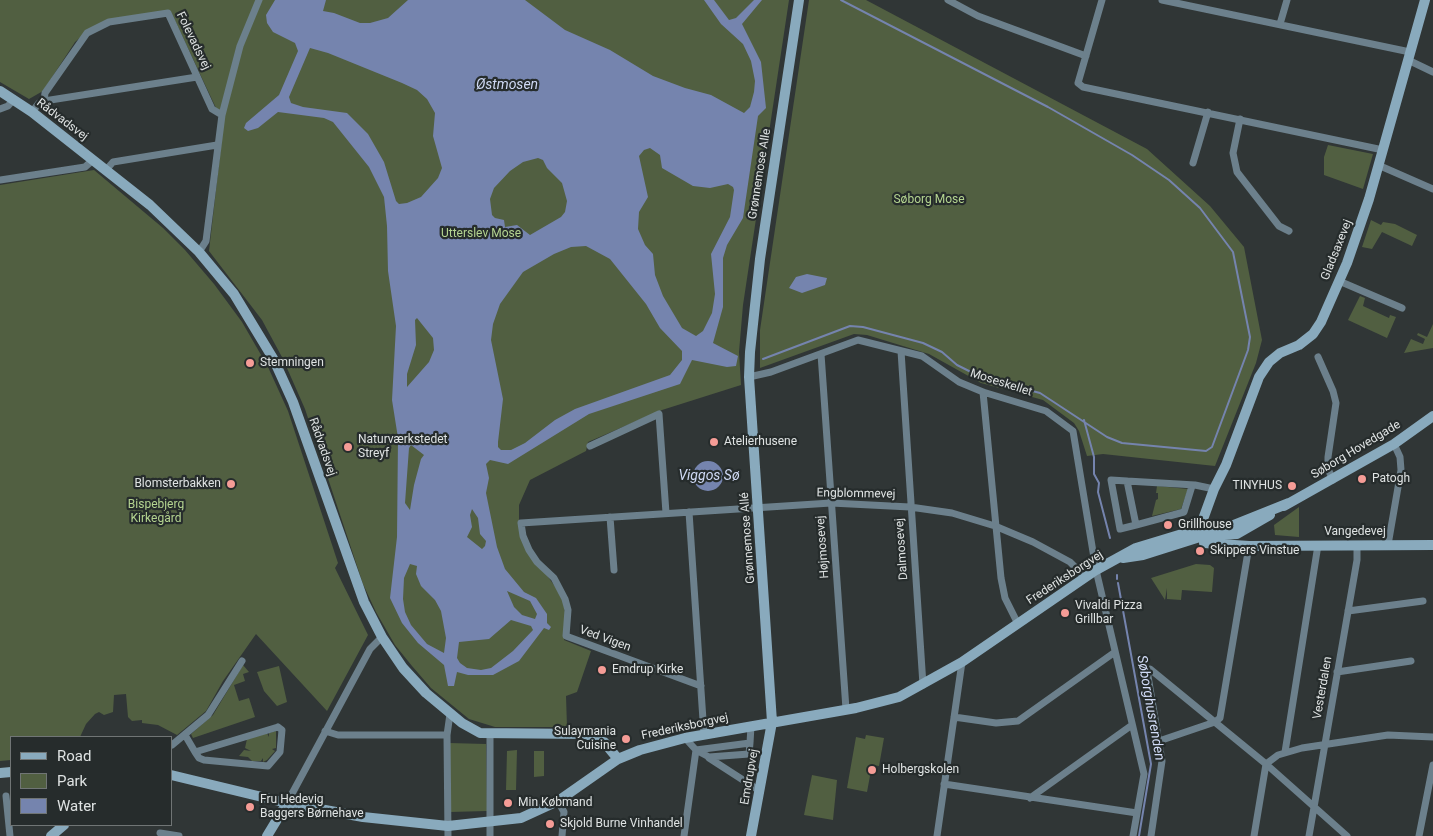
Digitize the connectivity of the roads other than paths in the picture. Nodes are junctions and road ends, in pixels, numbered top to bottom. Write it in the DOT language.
graph roads {
  1 [pos="258,0"];
  2 [pos="799,0"];
  3 [pos="948,0"];
  4 [pos="1102,0"];
  5 [pos="1162,0"];
  6 [pos="1286,0"];
  7 [pos="1425,0"];
  8 [pos="1174,1"];
  9 [pos="1280,24"];
  10 [pos="1086,56"];
  11 [pos="1409,56"];
  12 [pos="1433,72"];
  13 [pos="197,76"];
  14 [pos="0,91"];
  15 [pos="14,99"];
  16 [pos="44,101"];
  17 [pos="0,109"];
  18 [pos="32,112"];
  19 [pos="1208,112"];
  20 [pos="222,115"];
  21 [pos="1240,120"];
  22 [pos="217,145"];
  23 [pos="1383,150"];
  24 [pos="93,160"];
  25 [pos="1193,163"];
  26 [pos="1378,165"];
  27 [pos="106,170"];
  28 [pos="0,180"];
  29 [pos="1433,189"];
  30 [pos="1289,231"];
  31 [pos="200,252"];
  32 [pos="1339,281"];
  33 [pos="1402,308"];
  34 [pos="902,351"];
  35 [pos="750,352"];
  36 [pos="821,354"];
  37 [pos="1318,356"];
  38 [pos="750,377"];
  39 [pos="983,392"];
  40 [pos="1433,416"];
  41 [pos="1394,444"];
  42 [pos="590,446"];
  43 [pos="1220,478"];
  44 [pos="1333,480"];
  45 [pos="1127,481"];
  46 [pos="1192,486"];
  47 [pos="1214,489"];
  48 [pos="831,502"];
  49 [pos="1289,502"];
  50 [pos="910,507"];
  51 [pos="758,508"];
  52 [pos="689,512"];
  53 [pos="666,513"];
  54 [pos="610,517"];
  55 [pos="521,522"];
  56 [pos="1136,525"];
  57 [pos="995,526"];
  58 [pos="1212,532"];
  59 [pos="1246,541"];
  60 [pos="1227,544"];
  61 [pos="1318,545"];
  62 [pos="1357,545"];
  63 [pos="1388,545"];
  64 [pos="1433,545"];
  65 [pos="1149,553"];
  66 [pos="1115,560"];
  67 [pos="614,570"];
  68 [pos="1096,570"];
  69 [pos="1085,577"];
  70 [pos="1423,601"];
  71 [pos="1348,610"];
  72 [pos="1018,624"];
  73 [pos="382,637"];
  74 [pos="1115,652"];
  75 [pos="242,661"];
  76 [pos="1411,661"];
  77 [pos="962,662"];
  78 [pos="1337,672"];
  79 [pos="923,685"];
  80 [pos="701,686"];
  81 [pos="846,710"];
  82 [pos="450,714"];
  83 [pos="954,717"];
  84 [pos="772,722"];
  85 [pos="1215,722"];
  86 [pos="1132,725"];
  87 [pos="751,726"];
  88 [pos="325,731"];
  89 [pos="490,734"];
  90 [pos="185,735"];
  91 [pos="447,735"];
  92 [pos="704,735"];
  93 [pos="1433,737"];
  94 [pos="684,738"];
  95 [pos="1159,741"];
  96 [pos="750,743"];
  97 [pos="1324,744"];
  98 [pos="172,745"];
  99 [pos="696,750"];
  100 [pos="195,752"];
  101 [pos="1285,752"];
  102 [pos="709,757"];
  103 [pos="618,759"];
  104 [pos="1266,764"];
  105 [pos="1433,765"];
  106 [pos="172,774"];
  107 [pos="172,782"];
  108 [pos="944,784"];
  109 [pos="211,786"];
  110 [pos="760,790"];
  111 [pos="6,796"];
  112 [pos="1030,798"];
  113 [pos="558,800"];
  114 [pos="287,803"];
  115 [pos="1314,806"];
  116 [pos="1137,813"];
  117 [pos="490,822"];
  118 [pos="63,826"];
  119 [pos="448,831"];
  120 [pos="160,833"];
  121 [pos="10,836"];
  122 [pos="51,836"];
  123 [pos="179,836"];
  124 [pos="267,836"];
  125 [pos="490,836"];
  126 [pos="562,836"];
  127 [pos="684,836"];
  128 [pos="751,836"];
  129 [pos="937,836"];
  130 [pos="1133,836"];
  131 [pos="1151,836"];
  132 [pos="1254,836"];
  133 [pos="1309,836"];
  134 [pos="1347,836"];
  135 [pos="1419,836"];
  1 -- 20 [label="street"];
  2 -- 35 [label="street, Grønnemose Alle"];
  3 -- 10 [label="street"];
  4 -- 10 [label="street"];
  5 -- 8 [label="street"];
  6 -- 9 [label="street"];
  7 -- 11 [label="street, Gladsaxevej"];
  8 -- 9 [label="street"];
  9 -- 11 [label="street"];
  10 -- 19 [label="street"];
  11 -- 12 [label="street"];
  11 -- 23 [label="street, Gladsaxevej"];
  13 -- 16 [label="street"];
  13 -- 16 [label="street, Folevadsvej"];
  13 -- 20 [label="street, Folevadsvej"];
  14 -- 15 [label="street, Rådvadsvej"];
  15 -- 17 [label="street"];
  15 -- 18 [label="street, Rådvadsvej"];
  16 -- 18 [label="street"];
  18 -- 24 [label="street, Rådvadsvej"];
  19 -- 21 [label="street"];
  19 -- 25 [label="street"];
  20 -- 22 [label="street"];
  21 -- 23 [label="street"];
  21 -- 30 [label="street"];
  22 -- 27 [label="street"];
  22 -- 31 [label="street"];
  23 -- 26 [label="street, Gladsaxevej"];
  24 -- 27 [label="street, Rådvadsvej"];
  24 -- 28 [label="street"];
  26 -- 29 [label="street"];
  26 -- 32 [label="street, Gladsaxevej"];
  27 -- 31 [label="street, Rådvadsvej"];
  31 -- 73 [label="street, Rådvadsvej"];
  32 -- 33 [label="street"];
  32 -- 43 [label="street, Gladsaxevej"];
  34 -- 36 [label="street, Moseskellet"];
  34 -- 39 [label="street, Moseskellet"];
  34 -- 50 [label="street, Dalmosevej"];
  35 -- 38 [label="street, Grønnemose Allé"];
  36 -- 38 [label="street, Moseskellet"];
  36 -- 48 [label="street, Højmosevej"];
  37 -- 44 [label="street"];
  38 -- 51 [label="street, Grønnemose Allé"];
  39 -- 57 [label="street"];
  39 -- 68 [label="street, Moseskellet"];
  40 -- 41 [label="street, Søborg Hovedgade"];
  41 -- 44 [label="street, Søborg Hovedgade"];
  41 -- 63 [label="street"];
  42 -- 53 [label="street"];
  43 -- 47 [label="street, Gladsaxevej"];
  43 -- 58 [label="street, Gladsaxevej"];
  44 -- 49 [label="street, Søborg Hovedgade"];
  45 -- 46 [label="street"];
  45 -- 56 [label="street"];
  45 -- 56 [label="street"];
  46 -- 47 [label="street"];
  46 -- 56 [label="street"];
  47 -- 58 [label="street, Gladsaxevej"];
  48 -- 50 [label="street, Engblommevej"];
  48 -- 51 [label="street, Engblommevej"];
  48 -- 81 [label="street, Højmosevej"];
  49 -- 58 [label="street, Søborg Hovedgade"];
  49 -- 59 [label="street, Søborg Hovedgade"];
  50 -- 57 [label="street, Engblommevej"];
  50 -- 79 [label="street, Dalmosevej"];
  51 -- 52 [label="street, Engblommevej"];
  51 -- 84 [label="street, Grønnemose Allé"];
  52 -- 53 [label="street, Engblommevej"];
  52 -- 80 [label="street"];
  53 -- 54 [label="street, Engblommevej"];
  54 -- 55 [label="street, Engblommevej"];
  54 -- 67 [label="street"];
  55 -- 80 [label="street, Ved Vigen"];
  57 -- 69 [label="street, Engblommevej"];
  57 -- 72 [label="street"];
  58 -- 59 [label="street, Frederiksborgvej"];
  58 -- 65 [label="street, Frederiksborgvej"];
  58 -- 66 [label="street, Frederiksborgvej"];
  59 -- 60 [label="street, Vangedevej"];
  59 -- 61 [label="street, Vangedevej"];
  59 -- 85 [label="street"];
  60 -- 65 [label="street, Frederiksborgvej"];
  61 -- 62 [label="street, Vangedevej"];
  61 -- 101 [label="street"];
  62 -- 63 [label="street, Vangedevej"];
  62 -- 71 [label="street, Vesterdalen"];
  63 -- 64 [label="street, Vangedevej"];
  65 -- 66 [label="street, Frederiksborgvej"];
  66 -- 68 [label="street, Frederiksborgvej"];
  68 -- 69 [label="street, Frederiksborgvej"];
  68 -- 74 [label="street"];
  69 -- 72 [label="street, Frederiksborgvej"];
  70 -- 71 [label="street"];
  71 -- 78 [label="street, Vesterdalen"];
  72 -- 77 [label="street, Frederiksborgvej"];
  73 -- 82 [label="street, Rådvadsvej"];
  73 -- 88 [label="street"];
  74 -- 83 [label="street"];
  74 -- 86 [label="street"];
  75 -- 90 [label="street"];
  76 -- 78 [label="street"];
  77 -- 79 [label="street, Frederiksborgvej"];
  77 -- 83 [label="street"];
  78 -- 97 [label="street, Vesterdalen"];
  79 -- 81 [label="street, Frederiksborgvej"];
  80 -- 92 [label="street"];
  81 -- 84 [label="street, Frederiksborgvej"];
  82 -- 89 [label="street, Rådvadsvej"];
  82 -- 91 [label="street"];
  83 -- 108 [label="street"];
  84 -- 87 [label="street, Frederiksborgvej"];
  84 -- 110 [label="street, Emdrupvej"];
  85 -- 95 [label="street"];
  85 -- 95 [label="street"];
  85 -- 104 [label="street"];
  86 -- 112 [label="street"];
  86 -- 116 [label="street"];
  87 -- 92 [label="street, Frederiksborgvej"];
  87 -- 96 [label="street"];
  88 -- 91 [label="street"];
  88 -- 114 [label="street"];
  89 -- 103 [label="street, Rådvadsvej"];
  89 -- 117 [label="street"];
  90 -- 98 [label="street"];
  90 -- 100 [label="street"];
  91 -- 119 [label="street"];
  92 -- 94 [label="street, Frederiksborgvej"];
  93 -- 97 [label="street"];
  94 -- 99 [label="street"];
  94 -- 103 [label="street, Frederiksborgvej"];
  95 -- 131 [label="street"];
  96 -- 99 [label="street"];
  96 -- 102 [label="street"];
  97 -- 101 [label="street"];
  97 -- 115 [label="street, Vesterdalen"];
  99 -- 102 [label="street"];
  99 -- 127 [label="street"];
  100 -- 100 [label="street"];
  101 -- 104 [label="street"];
  102 -- 110 [label="street"];
  103 -- 113 [label="street, Frederiksborgvej"];
  104 -- 115 [label="street"];
  104 -- 132 [label="street"];
  105 -- 135 [label="street"];
  106 -- 109 [label="street, Frederiksborgvej"];
  107 -- 109 [label="street, Frederiksborgvej"];
  108 -- 112 [label="street"];
  108 -- 129 [label="street"];
  109 -- 114 [label="street, Frederiksborgvej"];
  110 -- 128 [label="street, Emdrupvej"];
  111 -- 121 [label="street"];
  112 -- 116 [label="street"];
  113 -- 117 [label="street, Frederiksborgvej"];
  113 -- 126 [label="street"];
  114 -- 119 [label="street, Frederiksborgvej"];
  114 -- 124 [label="street"];
  115 -- 133 [label="street, Vesterdalen"];
  115 -- 134 [label="street"];
  116 -- 130 [label="street"];
  117 -- 119 [label="street, Frederiksborgvej"];
  117 -- 125 [label="street"];
  118 -- 122 [label="street"];
  120 -- 123 [label="street"];
}
